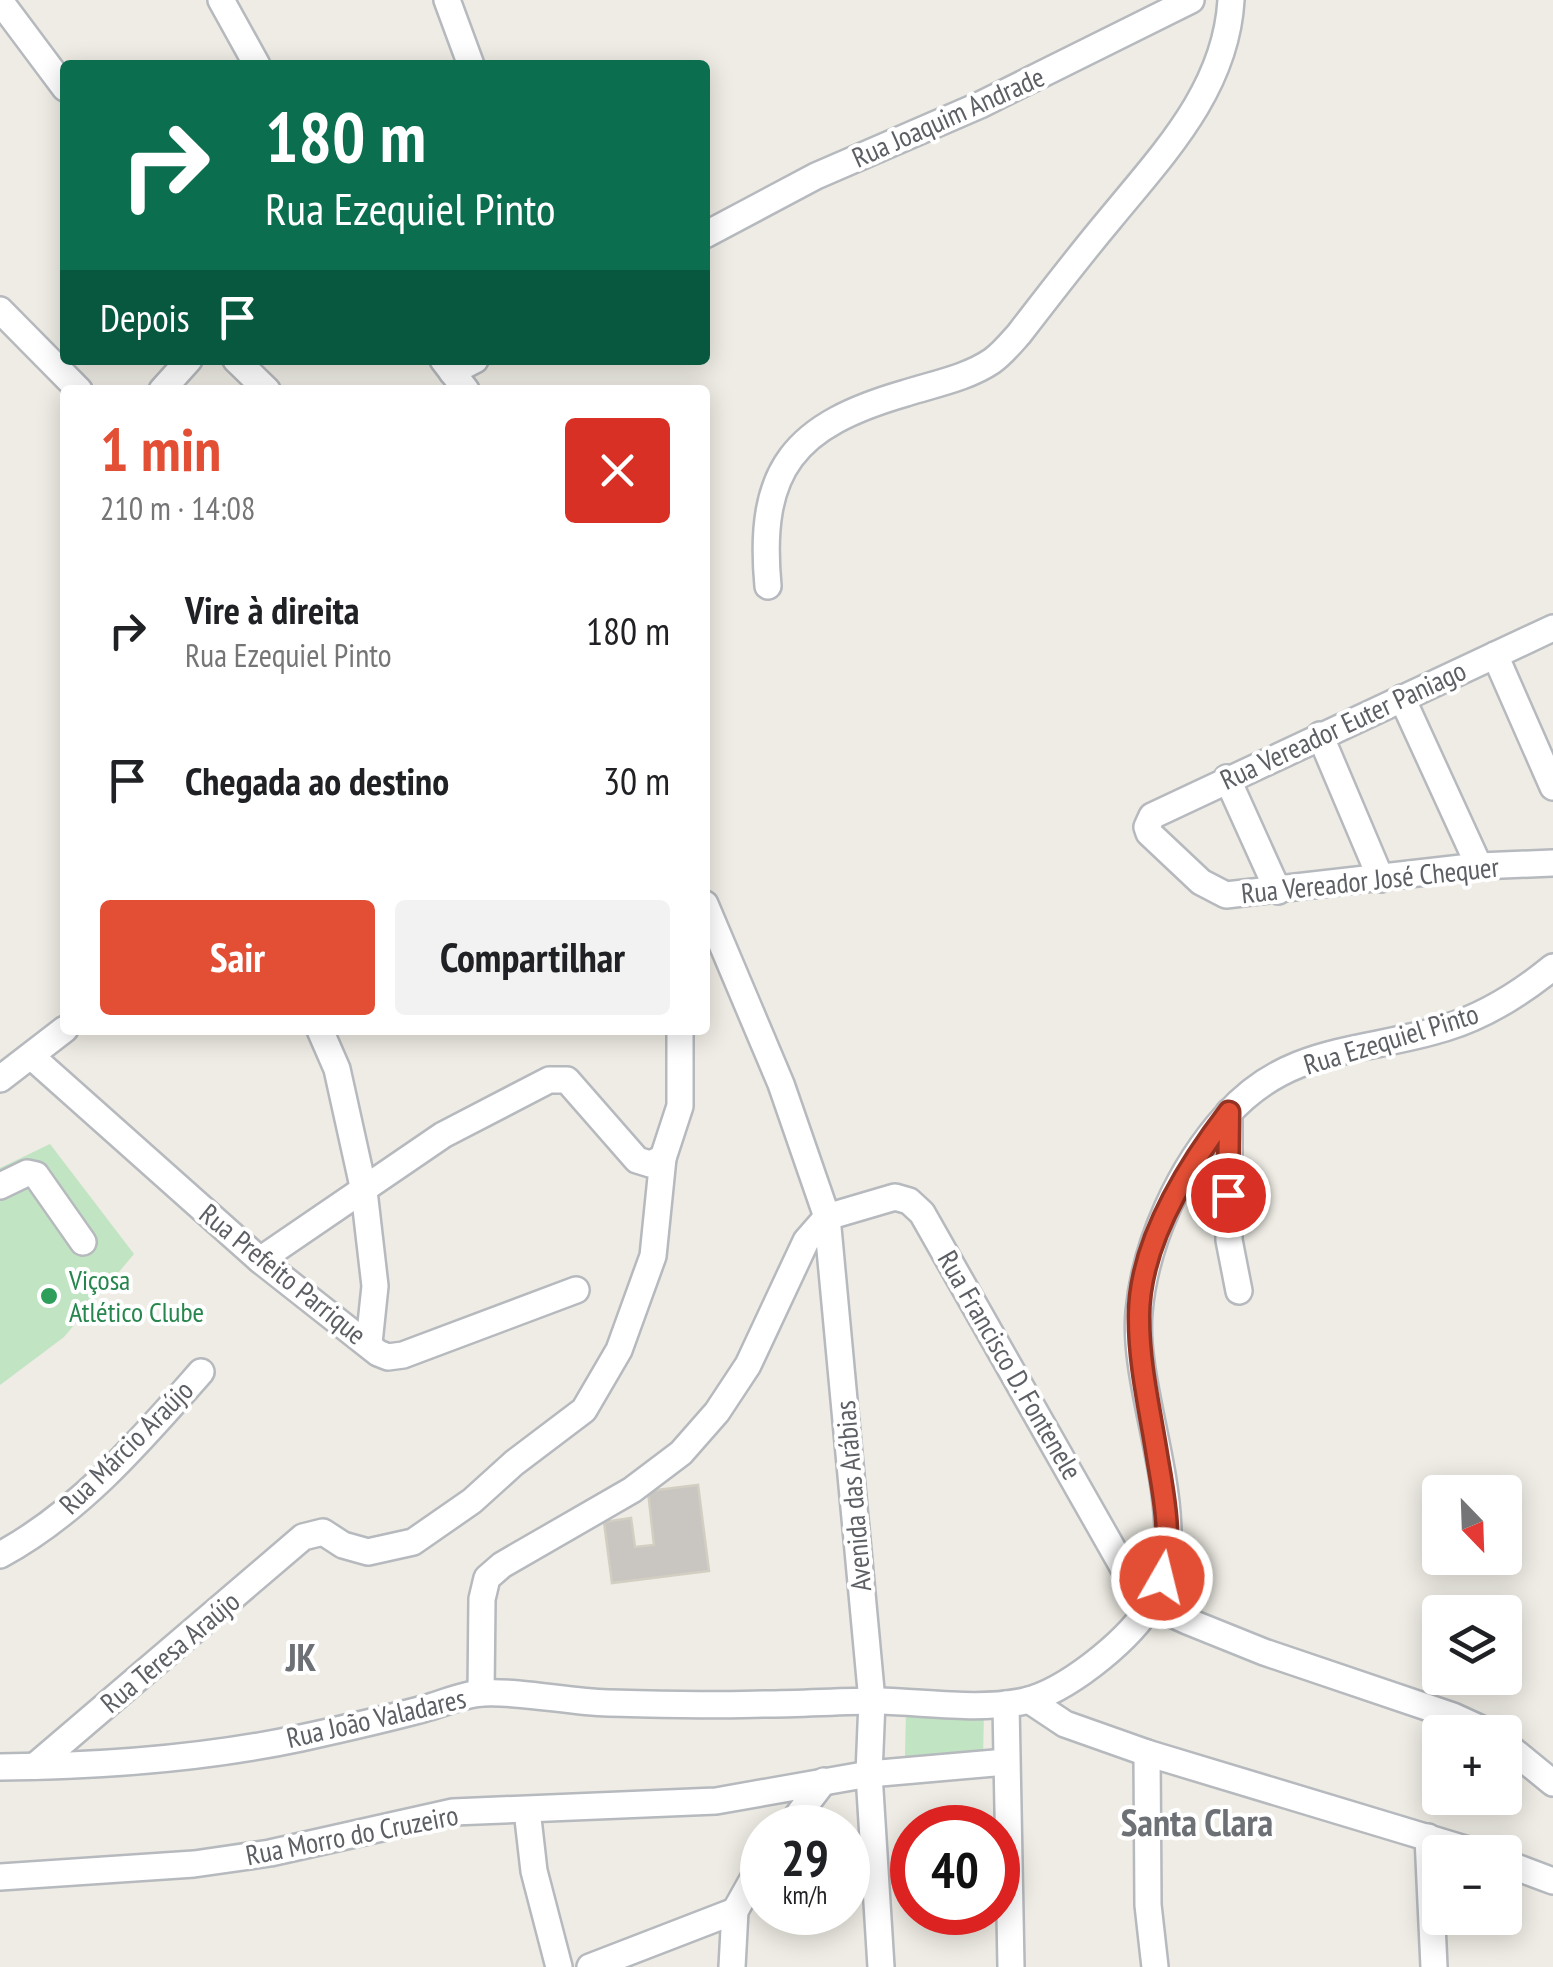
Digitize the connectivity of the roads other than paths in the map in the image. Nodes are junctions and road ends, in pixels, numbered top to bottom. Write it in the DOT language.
graph roads {
  1 [pos="0,0"];
  2 [pos="221,0"];
  3 [pos="447,0"];
  4 [pos="1191,0"];
  5 [pos="1231,0"];
  6 [pos="254,60"];
  7 [pos="469,60"];
  8 [pos="60,81"];
  9 [pos="710,232"];
  10 [pos="0,310"];
  11 [pos="184,365"];
  12 [pos="241,365"];
  13 [pos="74,385"];
  14 [pos="166,385"];
  15 [pos="261,385"];
  16 [pos="768,586"];
  17 [pos="1553,628"];
  18 [pos="1495,655"];
  19 [pos="1402,698"];
  20 [pos="1320,735"];
  21 [pos="1227,778"];
  22 [pos="1553,787"];
  23 [pos="1149,833"];
  24 [pos="1553,863"];
  25 [pos="1479,866"];
  26 [pos="1381,879"];
  27 [pos="1278,890"];
  28 [pos="710,916"];
  29 [pos="1553,966"];
  30 [pos="60,1032"];
  31 [pos="322,1035"];
  32 [pos="680,1035"];
  33 [pos="30,1056"];
  34 [pos="0,1079"];
  35 [pos="1229,1112"];
  36 [pos="663,1158"];
  37 [pos="0,1186"];
  38 [pos="364,1191"];
  39 [pos="827,1217"];
  40 [pos="83,1242"];
  41 [pos="260,1260"];
  42 [pos="576,1290"];
  43 [pos="1239,1291"];
  44 [pos="369,1343"];
  45 [pos="201,1372"];
  46 [pos="0,1554"];
  47 [pos="1152,1605"];
  48 [pos="481,1693"];
  49 [pos="872,1701"];
  50 [pos="1018,1702"];
  51 [pos="1450,1715"];
  52 [pos="1147,1752"];
  53 [pos="1522,1758"];
  54 [pos="1006,1762"];
  55 [pos="0,1766"];
  56 [pos="35,1766"];
  57 [pos="869,1774"];
  58 [pos="824,1781"];
  59 [pos="1553,1783"];
  60 [pos="806,1805"];
  61 [pos="527,1810"];
  62 [pos="1422,1835"];
  63 [pos="1522,1868"];
  64 [pos="0,1877"];
  65 [pos="1553,1880"];
  66 [pos="740,1904"];
  67 [pos="736,1911"];
  68 [pos="1433,1935"];
  69 [pos="559,1967"];
  70 [pos="590,1967"];
  71 [pos="732,1967"];
  72 [pos="881,1967"];
  73 [pos="1011,1967"];
  74 [pos="1155,1967"];
  75 [pos="1434,1967"];
  1 -- 8 [label="street"];
  2 -- 6 [label="street"];
  3 -- 7 [label="street"];
  4 -- 9 [label="street, Rua Joaquim Andrade"];
  5 -- 16 [label="street"];
  10 -- 13 [label="street"];
  11 -- 14 [label="street"];
  12 -- 15 [label="street"];
  17 -- 18 [label="street, Rua Vereador Euter Paniago"];
  18 -- 19 [label="street, Rua Vereador Euter Paniago"];
  18 -- 22 [label="street"];
  19 -- 20 [label="street, Rua Vereador Euter Paniago"];
  19 -- 25 [label="street"];
  20 -- 21 [label="street, Rua Vereador Euter Paniago"];
  20 -- 26 [label="street"];
  21 -- 23 [label="street, Rua Vereador Euter Paniago"];
  21 -- 27 [label="street"];
  23 -- 27 [label="street, Rua Vereador José Chequer"];
  24 -- 25 [label="street, Rua Vereador José Chequer"];
  25 -- 26 [label="street, Rua Vereador José Chequer"];
  26 -- 27 [label="street, Rua Vereador José Chequer"];
  28 -- 39 [label="street, Avenida das Arábias"];
  29 -- 35 [label="street, Rua Ezequiel Pinto"];
  30 -- 33 [label="street"];
  31 -- 38 [label="street"];
  32 -- 36 [label="street"];
  33 -- 34 [label="street"];
  33 -- 41 [label="street, Rua Prefeito Parrique"];
  35 -- 43 [label="street"];
  35 -- 47 [label="street, Rua Ezequiel Pinto"];
  36 -- 38 [label="street"];
  36 -- 56 [label="street, Rua Teresa Araújo"];
  37 -- 40 [label="street"];
  38 -- 41 [label="street"];
  38 -- 44 [label="street"];
  39 -- 47 [label="street, Rua Francisco D. Fontenele"];
  39 -- 48 [label="street"];
  39 -- 49 [label="street, Avenida das Arábias"];
  41 -- 44 [label="street, Rua Prefeito Parrique"];
  42 -- 44 [label="street, Rua Prefeito Parrique"];
  45 -- 46 [label="street, Rua Márcio Araújo"];
  47 -- 50 [label="street"];
  47 -- 51 [label="street"];
  48 -- 49 [label="street, Rua João Valadares"];
  48 -- 56 [label="street, Rua João Valadares"];
  49 -- 50 [label="street, Rua João Valadares"];
  49 -- 57 [label="street, Avenida das Arábias"];
  50 -- 52 [label="street"];
  50 -- 54 [label="street"];
  52 -- 62 [label="street"];
  52 -- 74 [label="street"];
  53 -- 59 [label="street"];
  54 -- 57 [label="street, Rua Morro do Cruzeiro"];
  54 -- 73 [label="street"];
  55 -- 56 [label="street, Rua João Valadares"];
  57 -- 58 [label="street, Rua Morro do Cruzeiro"];
  57 -- 72 [label="street, Avenida das Arábias"];
  58 -- 60 [label="street"];
  58 -- 61 [label="street, Rua Morro do Cruzeiro"];
  61 -- 64 [label="street, Rua Morro do Cruzeiro"];
  61 -- 69 [label="street"];
  63 -- 65 [label="street"];
  66 -- 67 [label="street"];
  67 -- 70 [label="street"];
  67 -- 71 [label="street"];
  68 -- 75 [label="street"];
}
